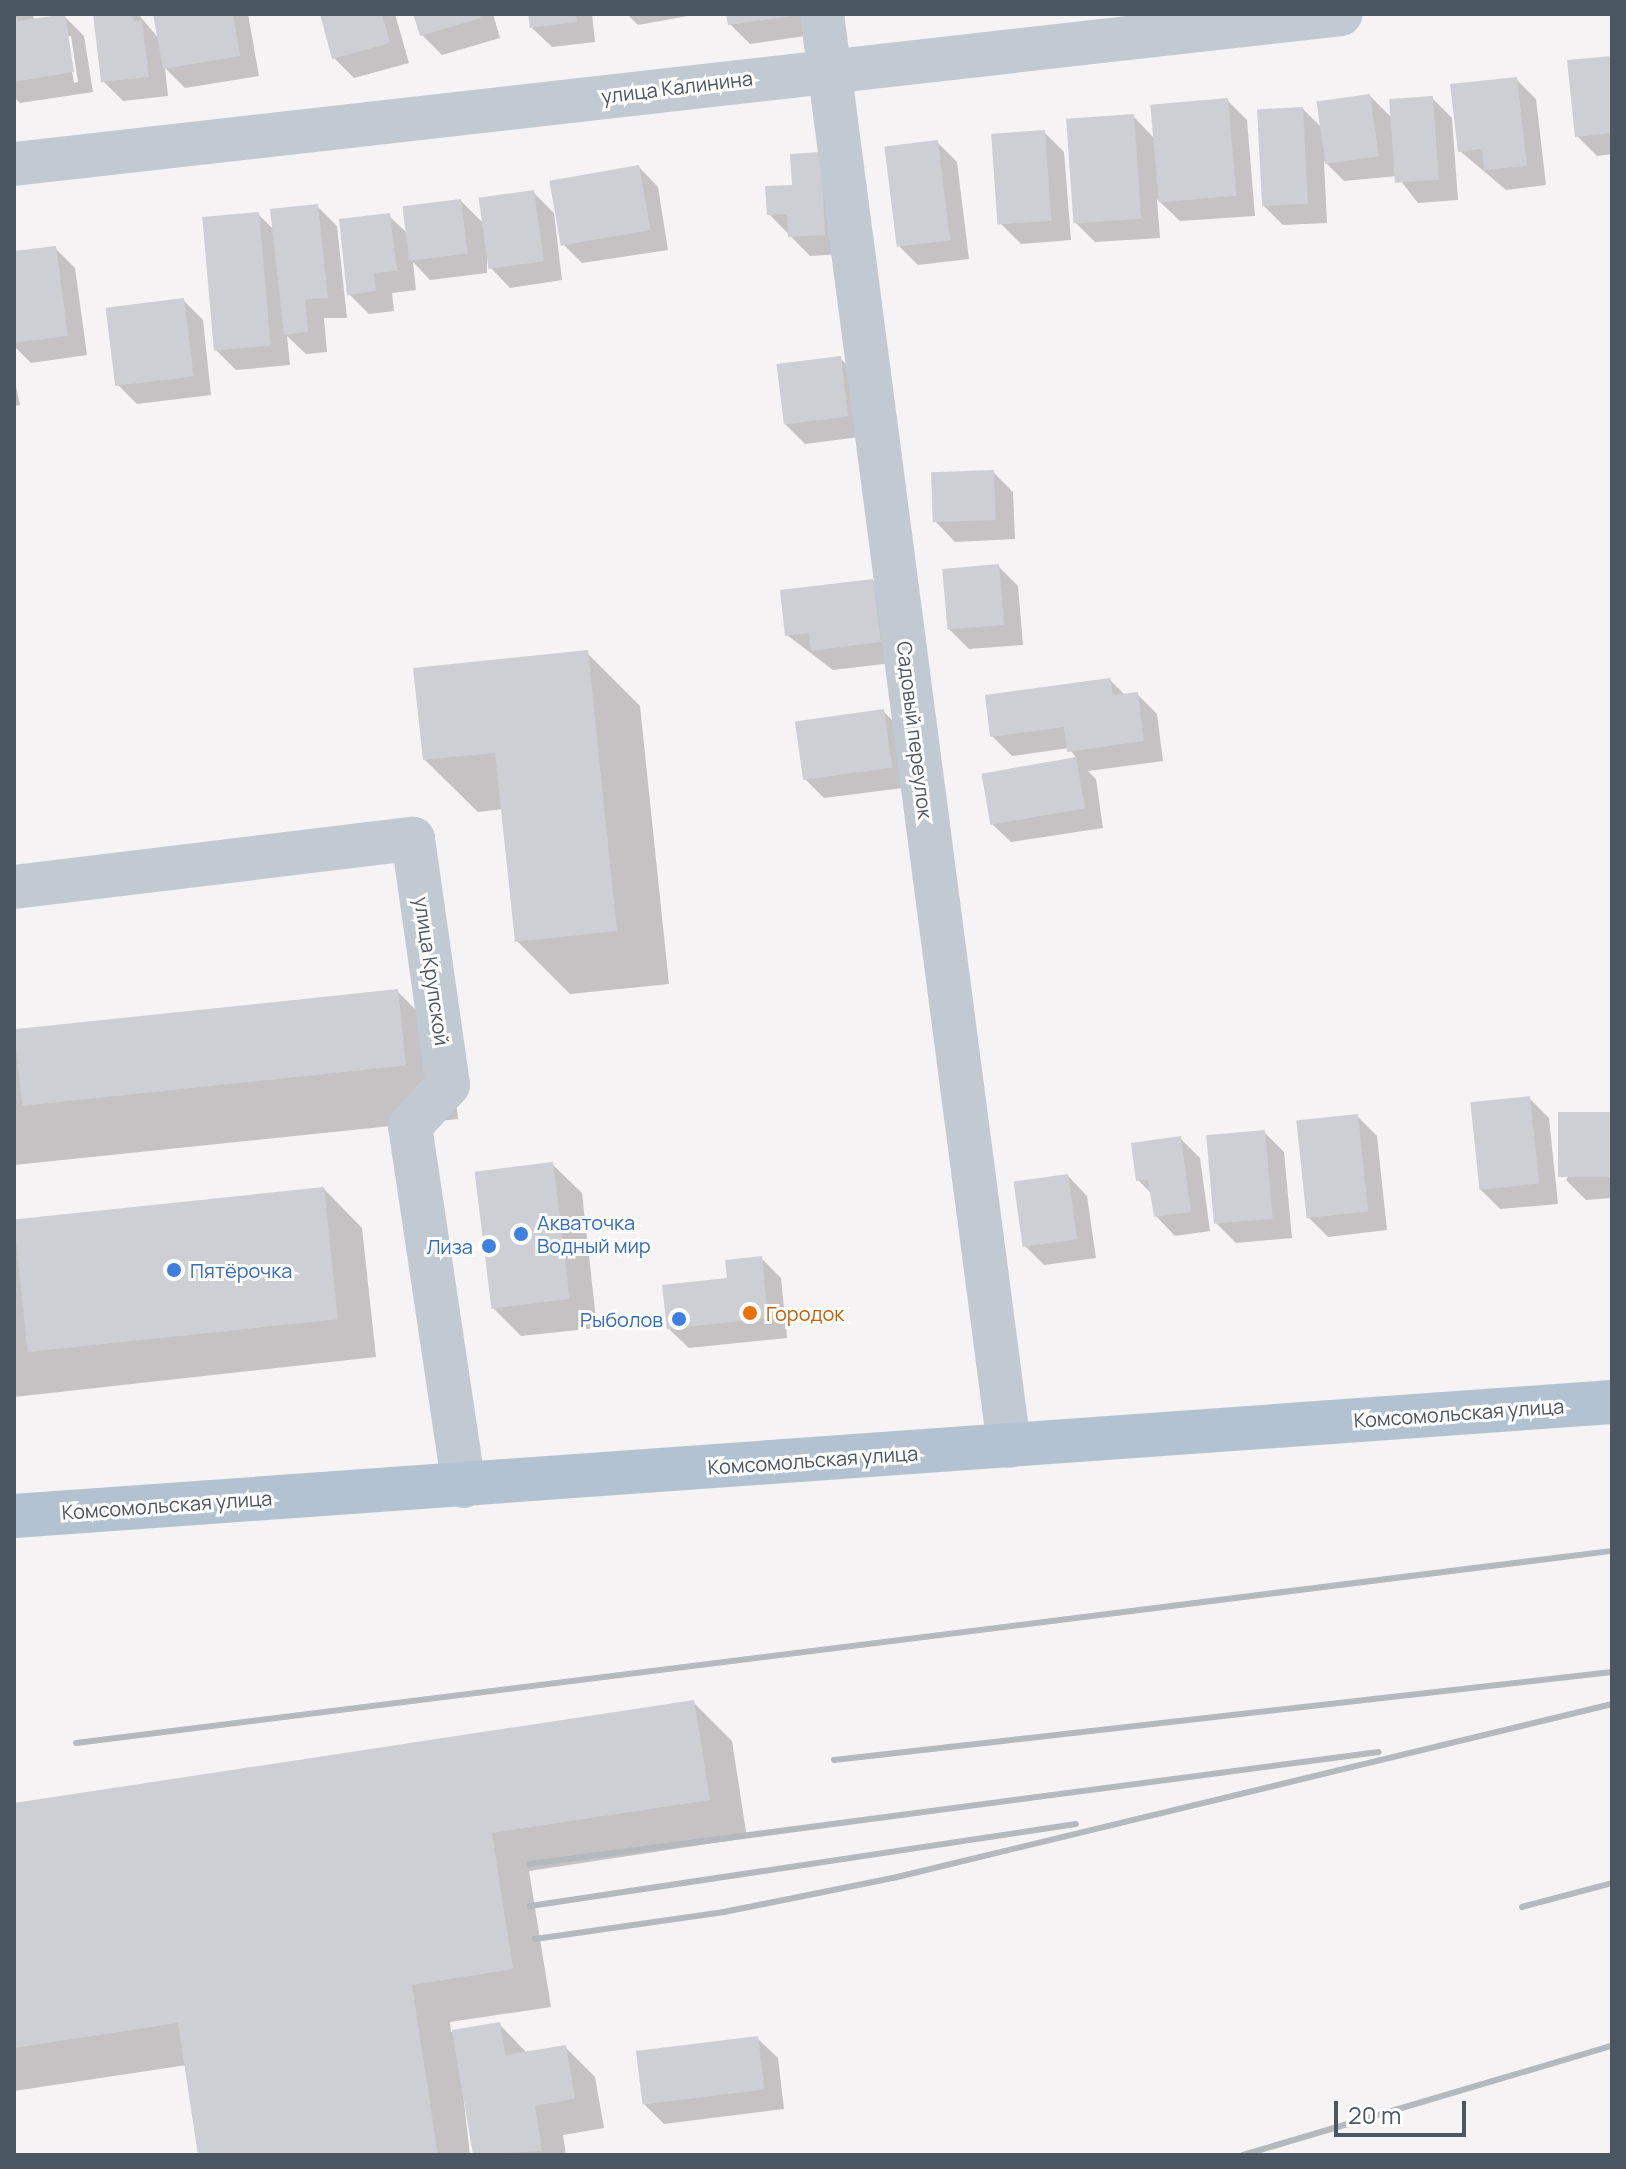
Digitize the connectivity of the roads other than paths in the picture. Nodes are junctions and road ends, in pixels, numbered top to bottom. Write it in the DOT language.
graph roads {
  1 [pos="822,14"];
  2 [pos="1341,14"];
  3 [pos="829,70"];
  4 [pos="14,164"];
  5 [pos="14,887"];
  6 [pos="1612,1402"];
  7 [pos="1009,1446"];
  8 [pos="464,1486"];
  9 [pos="14,1516"];
  1 -- 3 [label="street, Садовый переулок"];
  2 -- 3 [label="street, улица Калинина"];
  3 -- 4 [label="street, улица Калинина"];
  3 -- 7 [label="street, Садовый переулок"];
  5 -- 8 [label="street, улица Крупской"];
  6 -- 7 [label="main road, Комсомольская улица"];
  7 -- 8 [label="main road, Комсомольская улица"];
  8 -- 9 [label="main road, Комсомольская улица"];
}
